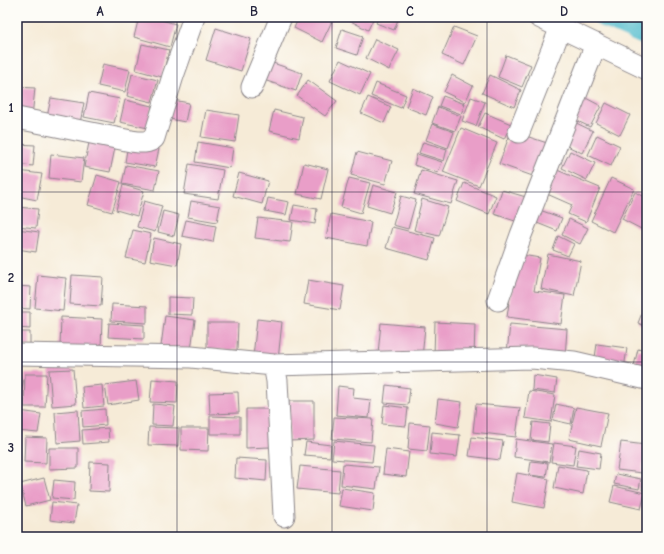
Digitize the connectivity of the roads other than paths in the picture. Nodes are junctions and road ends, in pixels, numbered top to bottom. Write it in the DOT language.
graph roads {
  1 [pos="194,17"];
  2 [pos="280,17"];
  3 [pos="539,17"];
  4 [pos="561,27"];
  5 [pos="596,44"];
  6 [pos="647,69"];
  7 [pos="252,88"];
  8 [pos="17,118"];
  9 [pos="519,132"];
  10 [pos="498,300"];
  11 [pos="17,354"];
  12 [pos="274,366"];
  13 [pos="647,379"];
  14 [pos="284,516"];
  1 -- 8 [label="street"];
  2 -- 7 [label="street"];
  3 -- 4 [label="street"];
  4 -- 5 [label="street"];
  4 -- 9 [label="street"];
  5 -- 6 [label="street"];
  5 -- 10 [label="street"];
  11 -- 12 [label="street"];
  12 -- 13 [label="street"];
  12 -- 14 [label="street"];
}
